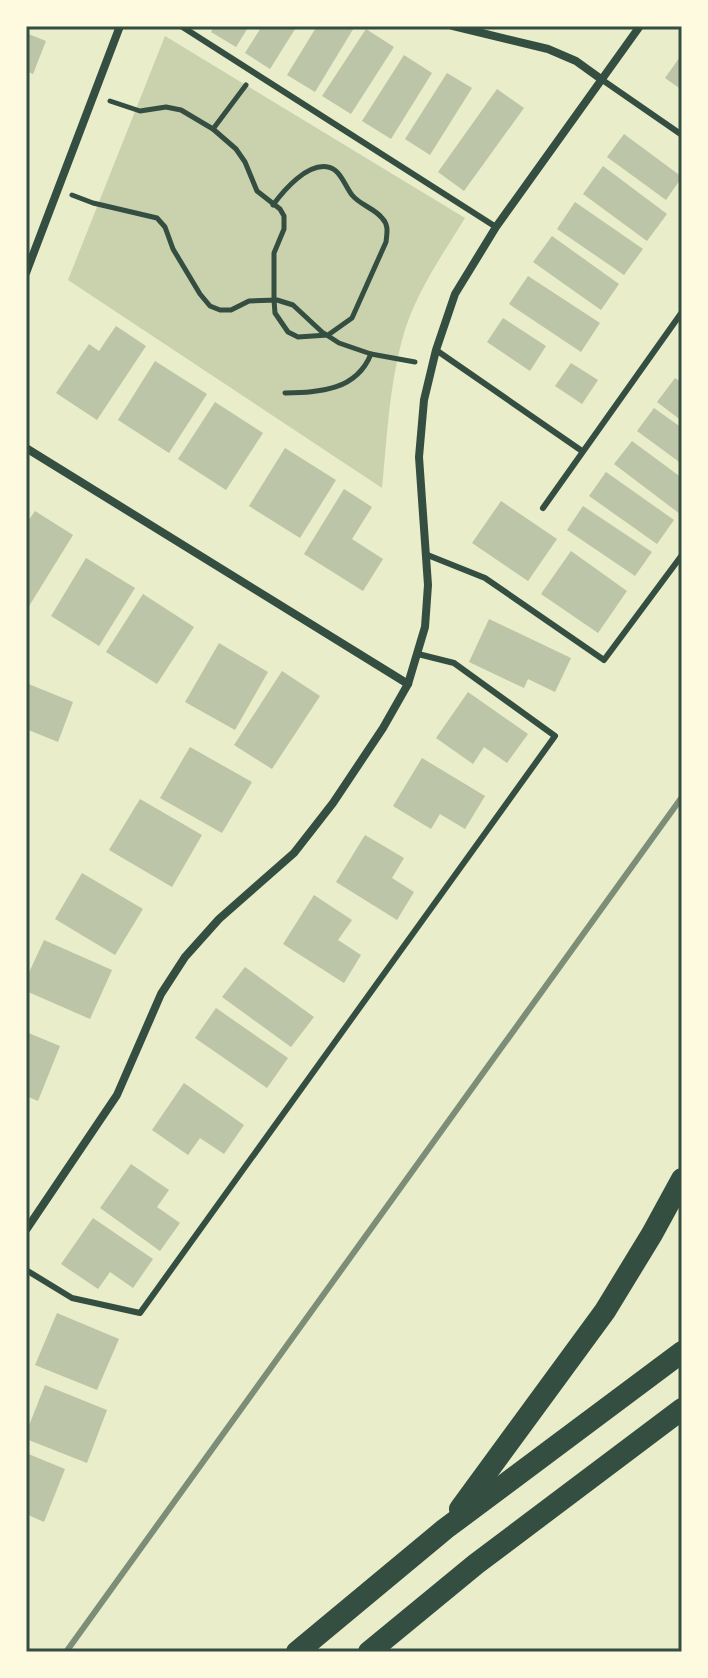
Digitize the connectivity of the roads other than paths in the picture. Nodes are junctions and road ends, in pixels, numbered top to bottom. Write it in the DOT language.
graph roads {
  1 [pos="120,26"];
  2 [pos="181,26"];
  3 [pos="453,26"];
  4 [pos="640,26"];
  5 [pos="601,79"];
  6 [pos="682,135"];
  7 [pos="496,227"];
  8 [pos="26,273"];
  9 [pos="682,312"];
  10 [pos="436,350"];
  11 [pos="26,448"];
  12 [pos="582,451"];
  13 [pos="543,508"];
  14 [pos="425,554"];
  15 [pos="682,555"];
  16 [pos="418,654"];
  17 [pos="408,684"];
  18 [pos="682,1179"];
  19 [pos="26,1230"];
  20 [pos="26,1270"];
  21 [pos="682,1352"];
  22 [pos="682,1409"];
  23 [pos="445,1529"];
  24 [pos="297,1652"];
  25 [pos="369,1652"];
  1 -- 8 [label="street"];
  2 -- 7 [label="lane"];
  3 -- 5 [label="street"];
  4 -- 5 [label="street"];
  5 -- 6 [label="lane"];
  5 -- 7 [label="street"];
  7 -- 10 [label="street"];
  9 -- 12 [label="lane"];
  10 -- 12 [label="lane"];
  10 -- 14 [label="street"];
  11 -- 17 [label="street"];
  12 -- 13 [label="lane"];
  14 -- 15 [label="lane"];
  14 -- 16 [label="street"];
  16 -- 17 [label="street"];
  16 -- 20 [label="lane"];
  17 -- 19 [label="street"];
  18 -- 23 [label="highway"];
  21 -- 23 [label="highway"];
  22 -- 25 [label="highway"];
  23 -- 24 [label="highway"];
}
